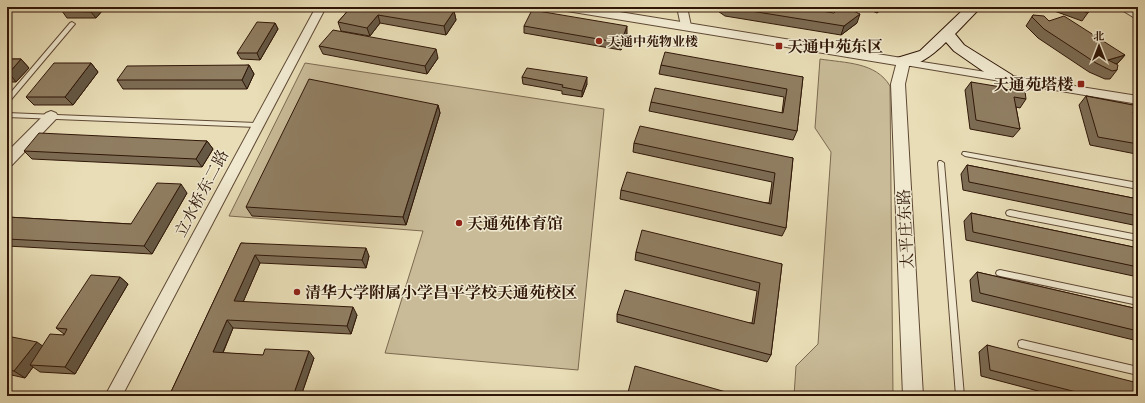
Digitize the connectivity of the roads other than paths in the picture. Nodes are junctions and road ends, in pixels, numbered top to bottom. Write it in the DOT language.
graph roads {
  1 [pos="322,7"];
  2 [pos="567,7"];
  3 [pos="682,7"];
  4 [pos="960,7"];
  5 [pos="974,7"];
  6 [pos="1120,7"];
  7 [pos="1138,18"];
  8 [pos="72,24"];
  9 [pos="686,26"];
  10 [pos="946,33"];
  11 [pos="903,62"];
  12 [pos="1006,79"];
  13 [pos="1138,100"];
  14 [pos="7,101"];
  15 [pos="7,116"];
  16 [pos="51,116"];
  17 [pos="257,125"];
  18 [pos="965,154"];
  19 [pos="7,161"];
  20 [pos="941,163"];
  21 [pos="1138,186"];
  22 [pos="1010,213"];
  23 [pos="1138,238"];
  24 [pos="1000,273"];
  25 [pos="1138,302"];
  26 [pos="1022,344"];
  27 [pos="1138,371"];
  28 [pos="113,396"];
  29 [pos="913,396"];
  30 [pos="960,396"];
  1 -- 17 [label="street, 立水桥东二路"];
  2 -- 9 [label="street"];
  3 -- 9 [label="street"];
  4 -- 11 [label="main road"];
  5 -- 10 [label="main road"];
  6 -- 7 [label="lane"];
  8 -- 14 [label="lane"];
  9 -- 11 [label="street"];
  10 -- 11 [label="main road"];
  10 -- 12 [label="main road"];
  11 -- 12 [label="street"];
  11 -- 29 [label="street, 太平庄东路"];
  12 -- 13 [label="street"];
  15 -- 16 [label="lane"];
  16 -- 17 [label="lane"];
  16 -- 19 [label="street"];
  17 -- 28 [label="street, 立水桥东二路"];
  18 -- 21 [label="lane"];
  20 -- 30 [label="lane"];
  22 -- 23 [label="lane"];
  24 -- 25 [label="lane"];
  26 -- 27 [label="lane"];
}
